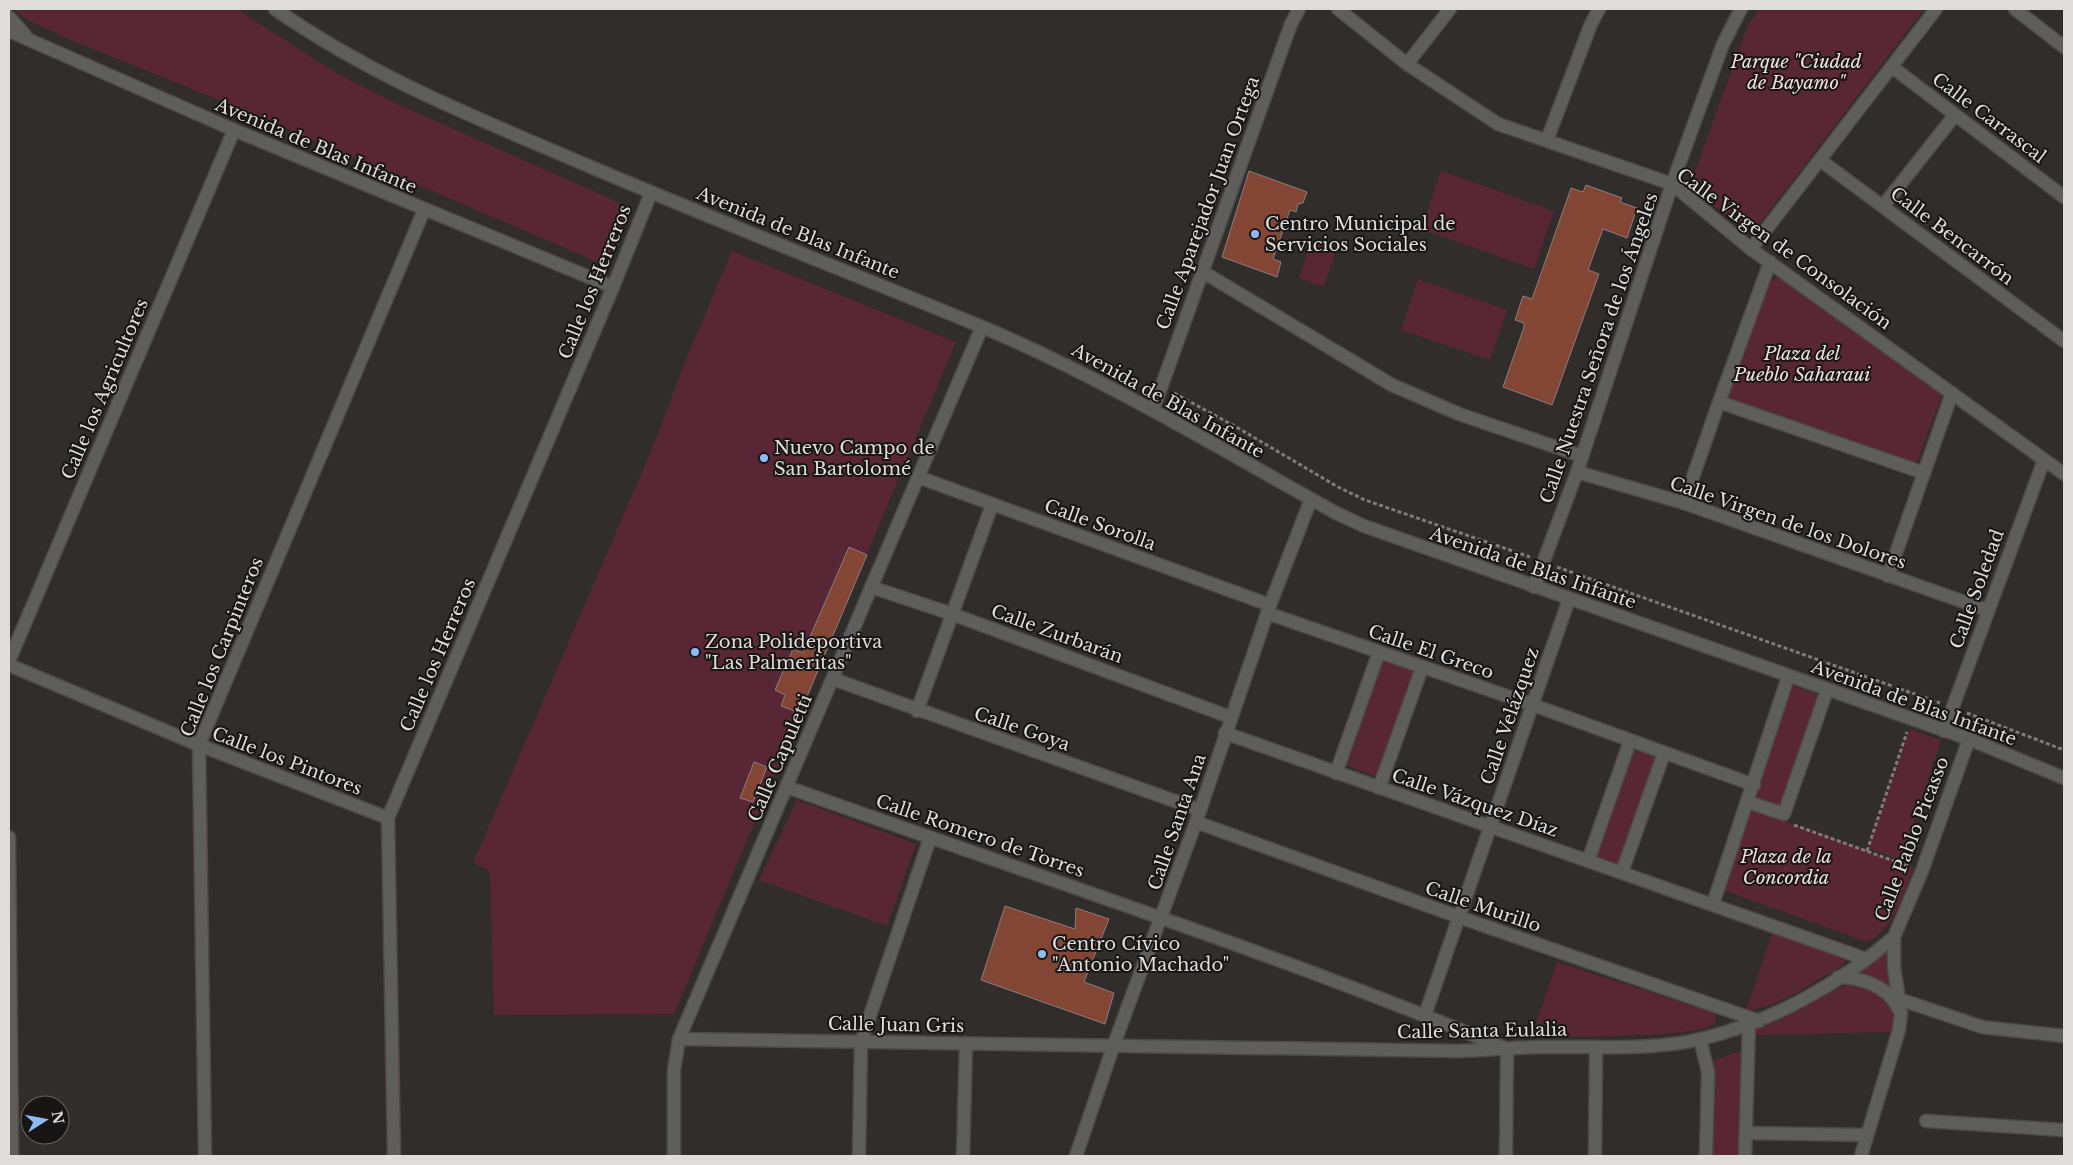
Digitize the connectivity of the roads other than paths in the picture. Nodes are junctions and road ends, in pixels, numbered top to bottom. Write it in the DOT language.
graph roads {
  1 [pos="275,9"];
  2 [pos="1299,9"];
  3 [pos="1338,9"];
  4 [pos="1450,9"];
  5 [pos="1599,9"];
  6 [pos="1741,9"];
  7 [pos="1936,9"];
  8 [pos="2015,9"];
  9 [pos="9,17"];
  10 [pos="9,31"];
  11 [pos="30,41"];
  12 [pos="2064,47"];
  13 [pos="1406,64"];
  14 [pos="1892,67"];
  15 [pos="1955,115"];
  16 [pos="234,130"];
  17 [pos="1547,140"];
  18 [pos="1820,160"];
  19 [pos="1672,184"];
  20 [pos="650,193"];
  21 [pos="2064,197"];
  22 [pos="1882,206"];
  23 [pos="424,210"];
  24 [pos="1751,249"];
  25 [pos="1770,262"];
  26 [pos="1203,272"];
  27 [pos="613,287"];
  28 [pos="982,327"];
  29 [pos="2064,341"];
  30 [pos="1952,393"];
  31 [pos="1718,402"];
  32 [pos="1153,410"];
  33 [pos="1582,456"];
  34 [pos="2044,460"];
  35 [pos="2063,470"];
  36 [pos="1577,472"];
  37 [pos="1924,473"];
  38 [pos="918,477"];
  39 [pos="1311,499"];
  40 [pos="1684,504"];
  41 [pos="992,505"];
  42 [pos="1888,576"];
  43 [pos="1534,586"];
  44 [pos="871,587"];
  45 [pos="1569,599"];
  46 [pos="1268,609"];
  47 [pos="1987,610"];
  48 [pos="952,614"];
  49 [pos="1379,652"];
  50 [pos="9,661"];
  51 [pos="9,665"];
  52 [pos="1422,668"];
  53 [pos="1788,676"];
  54 [pos="833,679"];
  55 [pos="1826,690"];
  56 [pos="1533,705"];
  57 [pos="917,711"];
  58 [pos="1230,718"];
  59 [pos="1944,731"];
  60 [pos="1225,733"];
  61 [pos="1969,739"];
  62 [pos="1630,741"];
  63 [pos="199,745"];
  64 [pos="1664,754"];
  65 [pos="1336,773"];
  66 [pos="2064,778"];
  67 [pos="1754,785"];
  68 [pos="787,787"];
  69 [pos="1379,788"];
  70 [pos="1748,802"];
  71 [pos="1200,810"];
  72 [pos="388,818"];
  73 [pos="1196,822"];
  74 [pos="1490,827"];
  75 [pos="9,837"];
  76 [pos="930,838"];
  77 [pos="1588,861"];
  78 [pos="1622,872"];
  79 [pos="1713,904"];
  80 [pos="1162,917"];
  81 [pos="1459,917"];
  82 [pos="1894,937"];
  83 [pos="1866,959"];
  84 [pos="1838,977"];
  85 [pos="1899,999"];
  86 [pos="1900,1013"];
  87 [pos="1425,1015"];
  88 [pos="1754,1023"];
  89 [pos="2064,1036"];
  90 [pos="679,1040"];
  91 [pos="1700,1040"];
  92 [pos="861,1042"];
  93 [pos="966,1043"];
  94 [pos="1112,1047"];
  95 [pos="1596,1047"];
  96 [pos="1507,1049"];
  97 [pos="1926,1121"];
  98 [pos="2064,1130"];
  99 [pos="1746,1133"];
  100 [pos="1868,1135"];
  101 [pos="12,1156"];
  102 [pos="205,1156"];
  103 [pos="394,1156"];
  104 [pos="674,1156"];
  105 [pos="859,1156"];
  106 [pos="963,1156"];
  107 [pos="1076,1156"];
  108 [pos="1506,1156"];
  109 [pos="1595,1156"];
  110 [pos="1706,1156"];
  111 [pos="1745,1156"];
  112 [pos="1861,1156"];
  1 -- 20 [label="street, Avenida de Blas Infante"];
  2 -- 26 [label="street, Calle Aparejador Juan Ortega"];
  3 -- 13 [label="street, Calle Virgen de Consolación"];
  4 -- 13 [label="street"];
  5 -- 17 [label="street"];
  6 -- 19 [label="street, Calle Nuestra Señora de los Ángeles"];
  7 -- 14 [label="street"];
  8 -- 12 [label="street"];
  9 -- 11 [label="street"];
  10 -- 11 [label="street, Avenida de Blas Infante"];
  11 -- 16 [label="street, Avenida de Blas Infante"];
  13 -- 17 [label="street, Calle Virgen de Consolación"];
  14 -- 15 [label="street, Calle Carrascal"];
  14 -- 18 [label="street"];
  15 -- 21 [label="street, Calle Carrascal"];
  15 -- 22 [label="street"];
  16 -- 23 [label="street, Avenida de Blas Infante"];
  16 -- 50 [label="street, Calle los Agricultores"];
  17 -- 19 [label="street, Calle Virgen de Consolación"];
  18 -- 22 [label="street, Calle Bencarrón"];
  18 -- 24 [label="street"];
  19 -- 24 [label="street, Calle Virgen de Consolación"];
  19 -- 33 [label="street, Calle Nuestra Señora de los Ángeles"];
  20 -- 27 [label="street, Calle los Herreros"];
  20 -- 28 [label="street, Avenida de Blas Infante"];
  22 -- 29 [label="street, Calle Bencarrón"];
  23 -- 27 [label="street, Avenida de Blas Infante"];
  23 -- 63 [label="street, Calle los Carpinteros"];
  24 -- 25 [label="street, Calle Virgen de Consolación"];
  25 -- 30 [label="street, Calle Virgen de Consolación"];
  25 -- 31 [label="street"];
  26 -- 32 [label="street, Calle Aparejador Juan Ortega"];
  26 -- 33 [label="street"];
  27 -- 72 [label="street, Calle los Herreros"];
  28 -- 32 [label="street, Avenida de Blas Infante"];
  28 -- 38 [label="street, Calle Capuletti"];
  30 -- 34 [label="street, Calle Virgen de Consolación"];
  30 -- 37 [label="street"];
  31 -- 37 [label="street"];
  31 -- 40 [label="street"];
  32 -- 39 [label="street, Avenida de Blas Infante"];
  33 -- 36 [label="street, Calle Nuestra Señora de los Ángeles"];
  34 -- 35 [label="street, Calle Virgen de Consolación"];
  34 -- 47 [label="street, Calle Soledad"];
  36 -- 40 [label="street, Calle Virgen de los Dolores"];
  36 -- 43 [label="street, Calle Nuestra Señora de los Ángeles"];
  37 -- 42 [label="street"];
  38 -- 41 [label="street, Calle Sorolla"];
  38 -- 44 [label="street, Calle Capuletti"];
  39 -- 43 [label="street, Avenida de Blas Infante"];
  39 -- 46 [label="street, Calle Santa Ana"];
  40 -- 42 [label="street, Calle Virgen de los Dolores"];
  41 -- 46 [label="street, Calle Sorolla"];
  41 -- 48 [label="street"];
  42 -- 47 [label="street, Calle Virgen de los Dolores"];
  43 -- 45 [label="street, Avenida de Blas Infante"];
  44 -- 48 [label="street, Calle Zurbarán"];
  44 -- 54 [label="street, Calle Capuletti"];
  45 -- 53 [label="street, Avenida de Blas Infante"];
  45 -- 56 [label="street, Calle Velázquez"];
  46 -- 49 [label="street, Calle El Greco"];
  46 -- 58 [label="street, Calle Santa Ana"];
  47 -- 59 [label="street, Calle Soledad"];
  48 -- 57 [label="street"];
  48 -- 58 [label="street, Calle Zurbarán"];
  49 -- 52 [label="street, Calle El Greco"];
  49 -- 65 [label="street"];
  51 -- 63 [label="street, Calle los Pintores"];
  52 -- 56 [label="street, Calle El Greco"];
  52 -- 69 [label="street"];
  53 -- 55 [label="street, Avenida de Blas Infante"];
  53 -- 67 [label="street"];
  54 -- 57 [label="street, Calle Goya"];
  54 -- 68 [label="street, Calle Capuletti"];
  55 -- 59 [label="street, Avenida de Blas Infante"];
  55 -- 70 [label="street"];
  56 -- 62 [label="street, Calle El Greco"];
  56 -- 74 [label="street, Calle Velázquez"];
  57 -- 71 [label="street, Calle Goya"];
  58 -- 60 [label="street, Calle Santa Ana"];
  59 -- 61 [label="street, Avenida de Blas Infante"];
  60 -- 65 [label="street, Calle Vázquez Díaz"];
  60 -- 71 [label="street, Calle Santa Ana"];
  61 -- 66 [label="street, Avenida de Blas Infante"];
  61 -- 82 [label="street, Calle Pablo Picasso"];
  62 -- 64 [label="street, Calle El Greco"];
  62 -- 77 [label="street"];
  63 -- 72 [label="street, Calle los Pintores"];
  63 -- 102 [label="street, Calle los Carpinteros"];
  64 -- 67 [label="street, Calle El Greco"];
  64 -- 78 [label="street"];
  65 -- 69 [label="street, Calle Vázquez Díaz"];
  67 -- 70 [label="street"];
  68 -- 76 [label="street, Calle Romero de Torres"];
  68 -- 90 [label="street, Calle Capuletti"];
  69 -- 74 [label="street, Calle Vázquez Díaz"];
  70 -- 79 [label="street"];
  71 -- 73 [label="street, Calle Santa Ana"];
  72 -- 103 [label="street, Calle los Herreros"];
  73 -- 80 [label="street, Calle Santa Ana"];
  73 -- 81 [label="street, Calle Murillo"];
  74 -- 77 [label="street, Calle Vázquez Díaz"];
  74 -- 81 [label="street, Calle Velázquez"];
  75 -- 101 [label="street"];
  76 -- 80 [label="street, Calle Romero de Torres"];
  76 -- 92 [label="street"];
  77 -- 78 [label="street, Calle Vázquez Díaz"];
  78 -- 79 [label="street, Calle Vázquez Díaz"];
  79 -- 83 [label="street, Calle Vázquez Díaz"];
  80 -- 87 [label="street, Calle Romero de Torres"];
  80 -- 94 [label="street, Calle Santa Ana"];
  81 -- 87 [label="street, Calle Velázquez"];
  81 -- 88 [label="street, Calle Murillo"];
  82 -- 83 [label="street, Calle Santa Eulalia"];
  82 -- 85 [label="street, Calle Pablo Picasso"];
  83 -- 84 [label="street, Calle Santa Eulalia"];
  84 -- 86 [label="street"];
  84 -- 88 [label="street, Calle Santa Eulalia"];
  85 -- 86 [label="street, Calle Pablo Picasso"];
  85 -- 89 [label="street"];
  86 -- 100 [label="street, Calle Pablo Picasso"];
  87 -- 96 [label="street, Calle Romero de Torres"];
  88 -- 91 [label="street, Calle Santa Eulalia"];
  88 -- 99 [label="street"];
  90 -- 92 [label="street, Calle Juan Gris"];
  90 -- 104 [label="street, Calle Capuletti"];
  91 -- 95 [label="street, Calle Santa Eulalia"];
  91 -- 110 [label="street"];
  92 -- 93 [label="street, Calle Juan Gris"];
  92 -- 105 [label="street"];
  93 -- 94 [label="street, Calle Juan Gris"];
  93 -- 106 [label="street"];
  94 -- 96 [label="street, Calle Santa Eulalia"];
  94 -- 107 [label="street, Calle Santa Ana"];
  95 -- 96 [label="street, Calle Santa Eulalia"];
  95 -- 109 [label="street"];
  96 -- 108 [label="street"];
  97 -- 98 [label="street"];
  99 -- 100 [label="street"];
  99 -- 111 [label="street"];
  100 -- 112 [label="street, Calle Pablo Picasso"];
}
